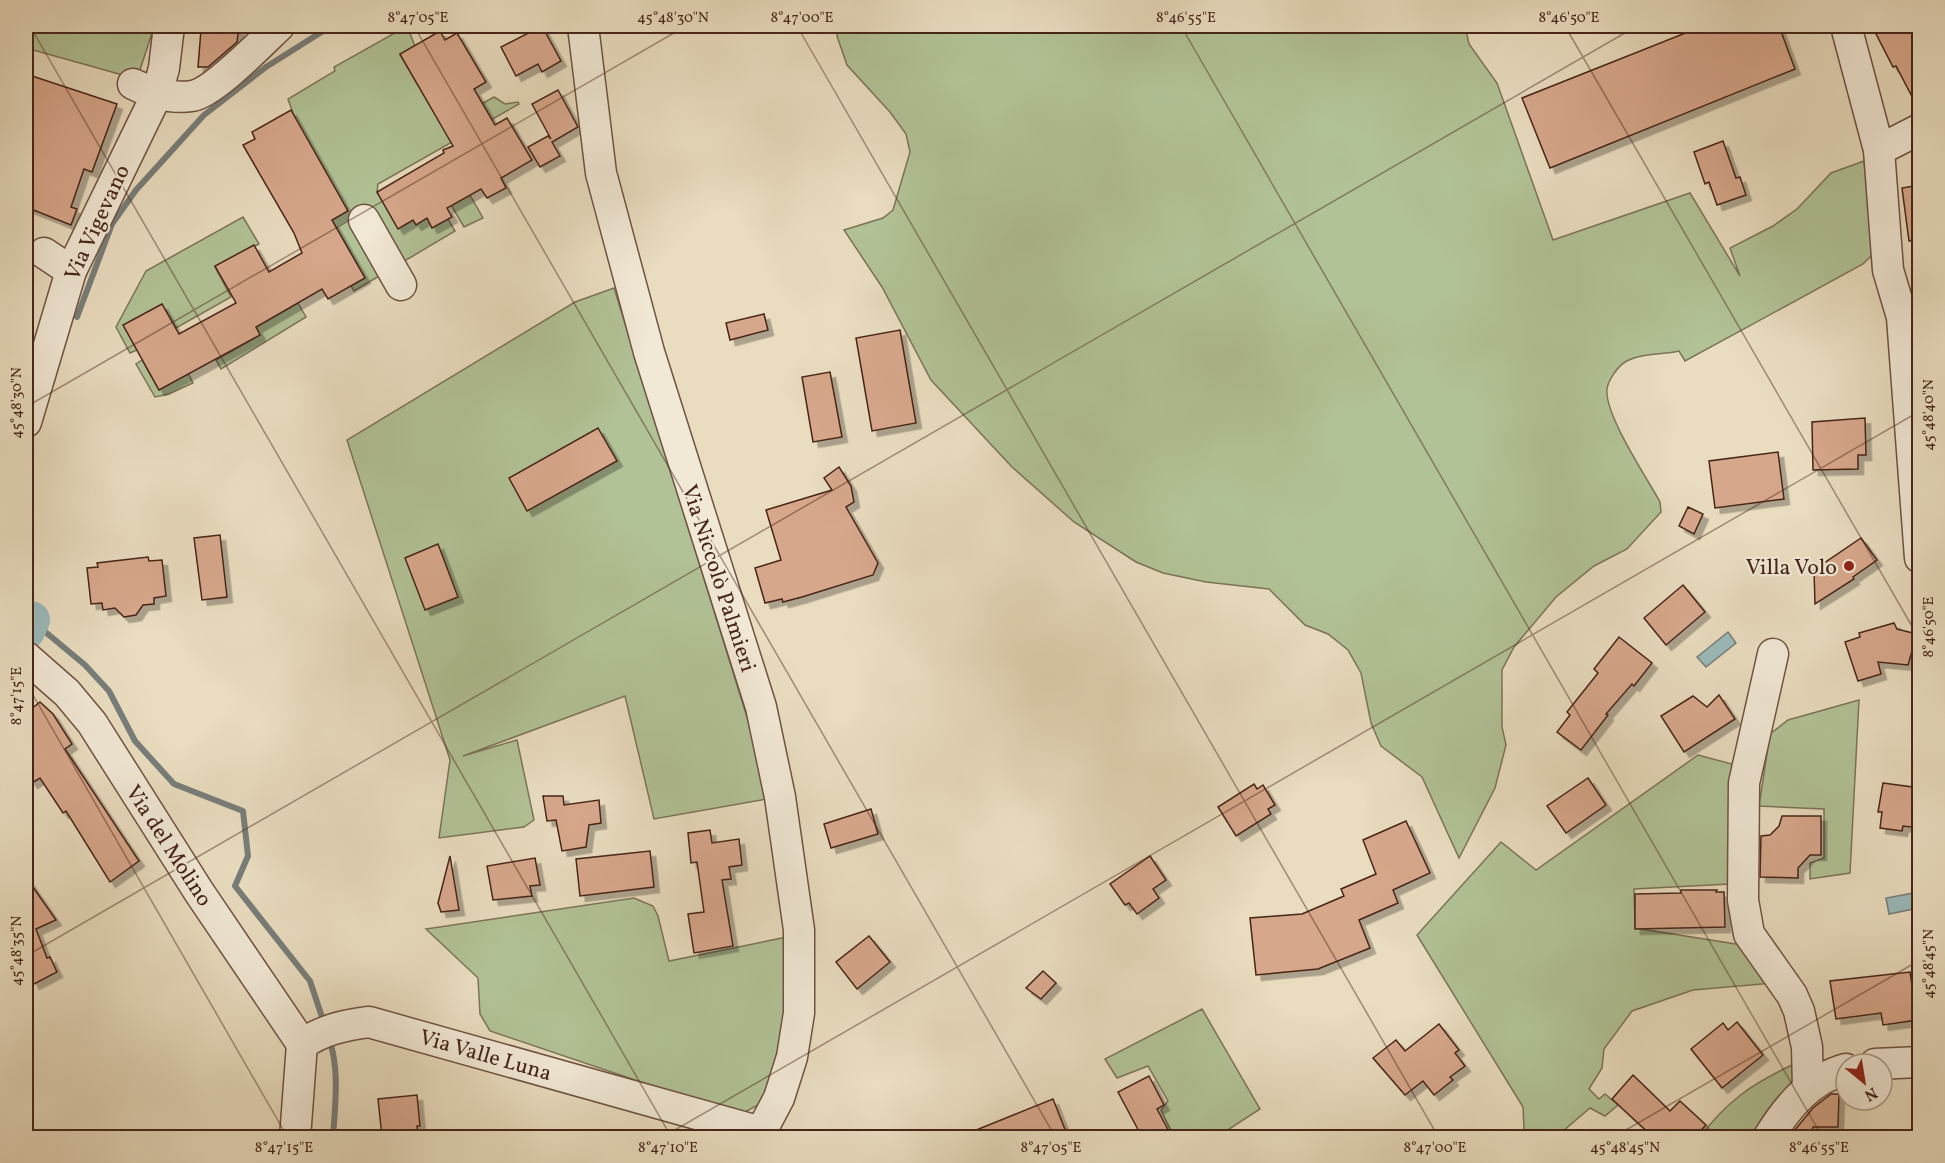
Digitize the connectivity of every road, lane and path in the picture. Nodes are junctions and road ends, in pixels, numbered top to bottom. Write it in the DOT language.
graph roads {
  1 [pos="169,26"];
  2 [pos="279,26"];
  3 [pos="583,26"];
  4 [pos="1846,26"];
  5 [pos="151,82"];
  6 [pos="1920,129"];
  7 [pos="1879,150"];
  8 [pos="364,220"];
  9 [pos="44,253"];
  10 [pos="71,271"];
  11 [pos="401,285"];
  12 [pos="26,422"];
  13 [pos="1920,558"];
  14 [pos="1773,654"];
  15 [pos="26,657"];
  16 [pos="309,1040"];
  17 [pos="1920,1062"];
  18 [pos="1894,1063"];
  19 [pos="1834,1072"];
  20 [pos="1808,1088"];
  21 [pos="762,1135"];
  22 [pos="295,1137"];
  23 [pos="1768,1137"];
  1 -- 5 [label="street, Via Vigevano"];
  2 -- 5 [label="street"];
  3 -- 21 [label="street, Via Niccolò Palmieri"];
  4 -- 7 [label="street"];
  5 -- 10 [label="street, Via Vigevano"];
  6 -- 7 [label="street"];
  7 -- 13 [label="street"];
  8 -- 11 [label="street"];
  9 -- 10 [label="street"];
  10 -- 12 [label="street, Via Vigevano"];
  14 -- 20 [label="street"];
  15 -- 16 [label="street, Via del Molino"];
  16 -- 21 [label="street, Via Valle Luna"];
  16 -- 22 [label="street"];
  17 -- 18 [label="street"];
  19 -- 20 [label="street"];
  20 -- 23 [label="street"];
}
